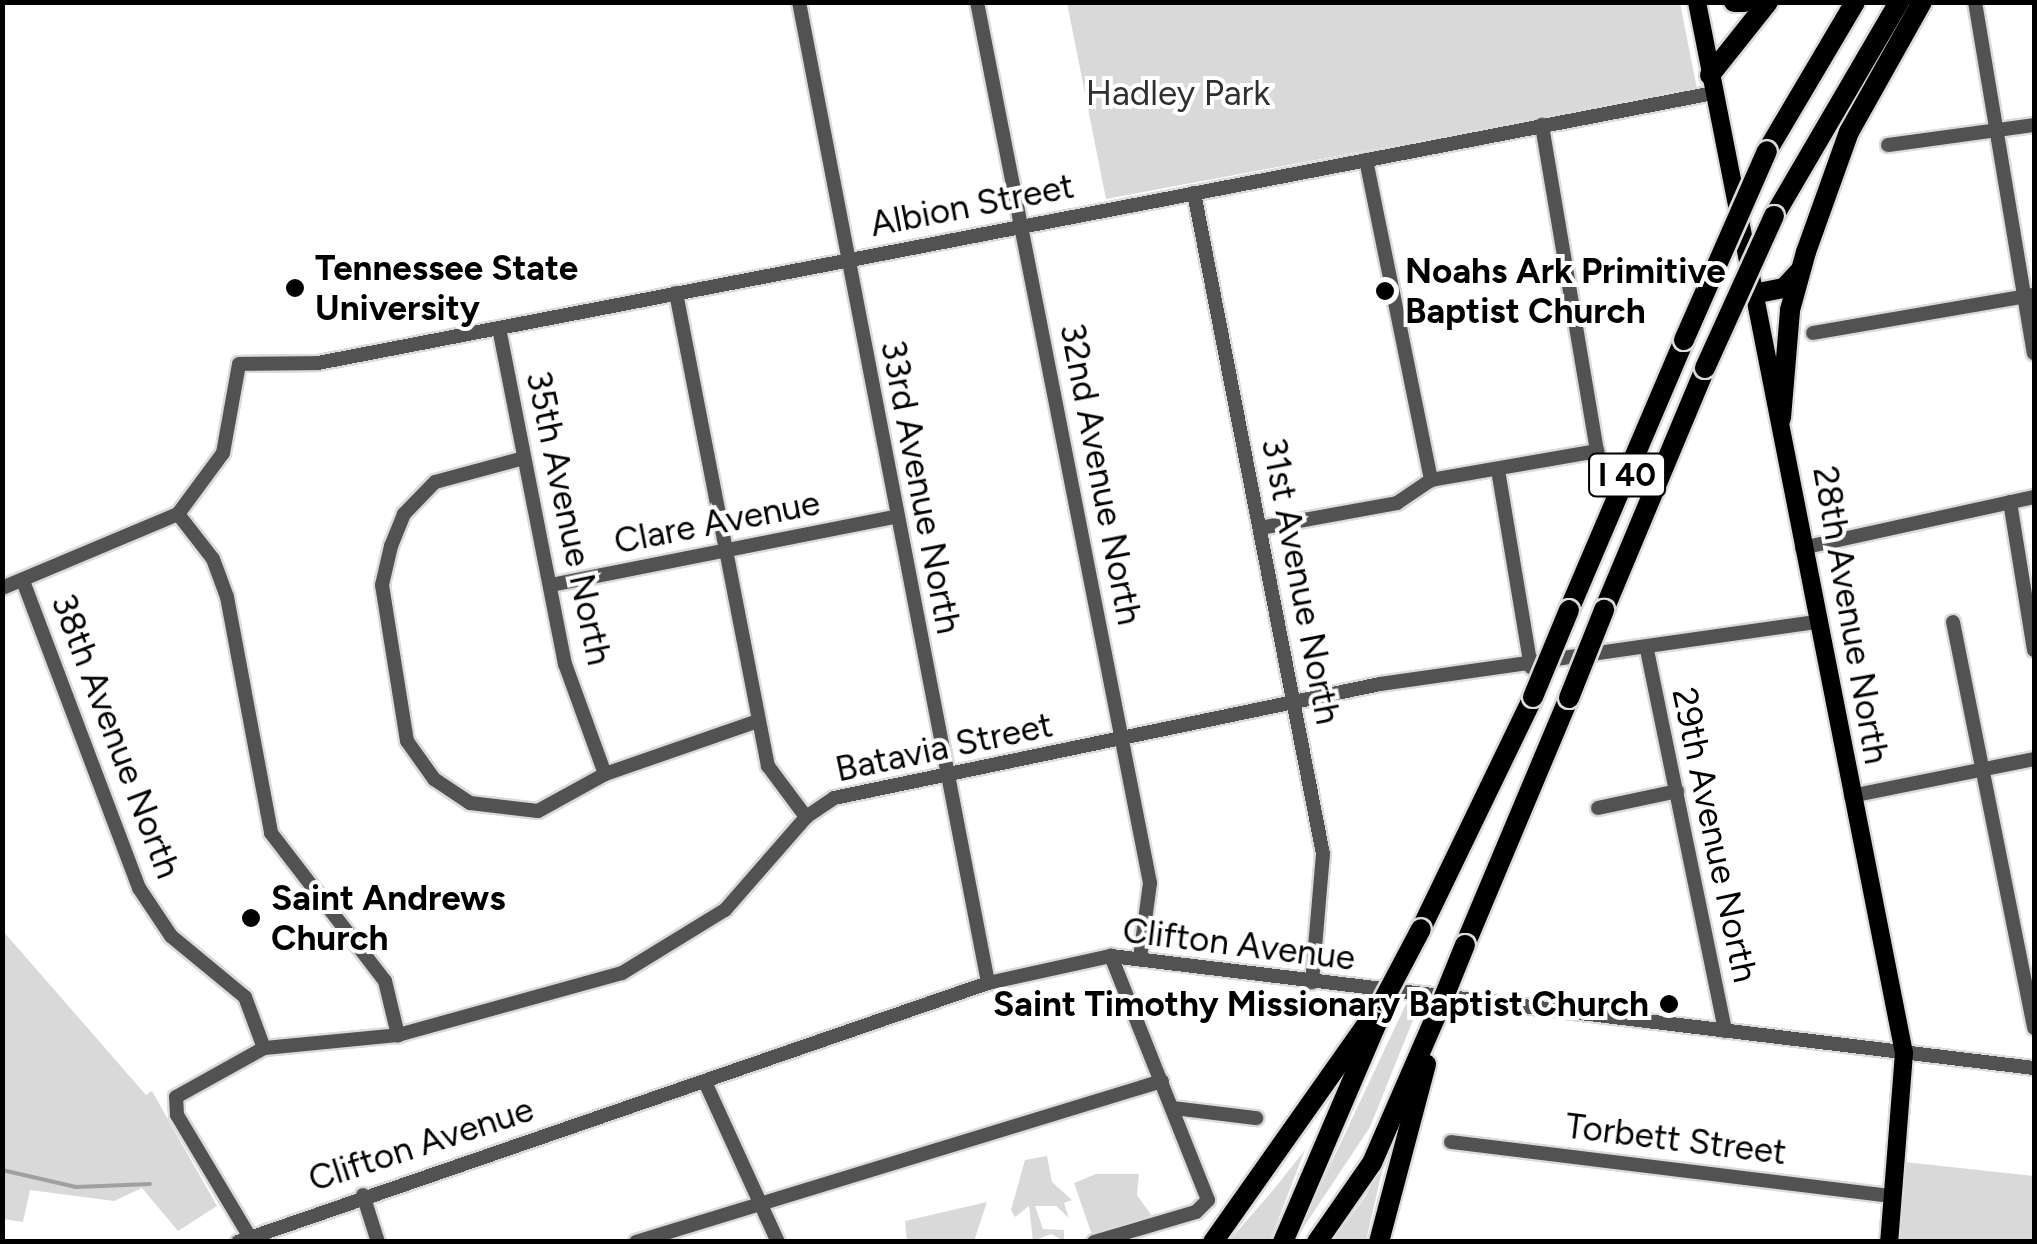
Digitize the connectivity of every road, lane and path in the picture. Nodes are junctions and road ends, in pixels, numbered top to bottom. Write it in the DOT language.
graph roads {
  1 [pos="800,2"];
  2 [pos="977,2"];
  3 [pos="1697,2"];
  4 [pos="1734,2"];
  5 [pos="1745,2"];
  6 [pos="1768,2"];
  7 [pos="1855,2"];
  8 [pos="1898,2"];
  9 [pos="1922,2"];
  10 [pos="1975,2"];
  11 [pos="1712,84"];
  12 [pos="1542,125"];
  13 [pos="2034,125"];
  14 [pos="1998,130"];
  15 [pos="1888,145"];
  16 [pos="1366,160"];
  17 [pos="1194,194"];
  18 [pos="1022,226"];
  19 [pos="847,259"];
  20 [pos="1801,270"];
  21 [pos="676,292"];
  22 [pos="1758,293"];
  23 [pos="2030,296"];
  24 [pos="500,328"];
  25 [pos="1812,332"];
  26 [pos="2034,353"];
  27 [pos="1781,418"];
  28 [pos="524,458"];
  29 [pos="1498,470"];
  30 [pos="1432,480"];
  31 [pos="2034,496"];
  32 [pos="2010,502"];
  33 [pos="178,514"];
  34 [pos="895,517"];
  35 [pos="1260,528"];
  36 [pos="1802,548"];
  37 [pos="724,552"];
  38 [pos="24,581"];
  39 [pos="550,585"];
  40 [pos="2,588"];
  41 [pos="1818,622"];
  42 [pos="1953,622"];
  43 [pos="2034,630"];
  44 [pos="1646,650"];
  45 [pos="2034,650"];
  46 [pos="1531,667"];
  47 [pos="1294,703"];
  48 [pos="758,721"];
  49 [pos="1121,740"];
  50 [pos="2034,759"];
  51 [pos="1980,770"];
  52 [pos="948,773"];
  53 [pos="606,774"];
  54 [pos="1677,791"];
  55 [pos="1851,796"];
  56 [pos="1598,808"];
  57 [pos="806,817"];
  58 [pos="1111,956"];
  59 [pos="1140,958"];
  60 [pos="988,983"];
  61 [pos="1312,983"];
  62 [pos="1382,1002"];
  63 [pos="1440,1008"];
  64 [pos="2034,1028"];
  65 [pos="1725,1032"];
  66 [pos="398,1035"];
  67 [pos="264,1048"];
  68 [pos="1904,1052"];
  69 [pos="2034,1068"];
  70 [pos="1162,1080"];
  71 [pos="705,1082"];
  72 [pos="1173,1108"];
  73 [pos="1256,1118"];
  74 [pos="1451,1142"];
  75 [pos="363,1195"];
  76 [pos="1893,1196"];
  77 [pos="762,1202"];
  78 [pos="243,1238"];
  79 [pos="378,1242"];
  80 [pos="636,1242"];
  81 [pos="778,1242"];
  82 [pos="1094,1242"];
  83 [pos="1214,1242"];
  84 [pos="1282,1242"];
  85 [pos="1317,1242"];
  86 [pos="1379,1242"];
  87 [pos="1890,1242"];
  1 -- 19 [label="street, 33rd Avenue North"];
  2 -- 18 [label="street, 32nd Avenue North"];
  3 -- 11 [label="main road, 28th Avenue North"];
  4 -- 5 [label="highway"];
  6 -- 11 [label="highway"];
  7 -- 62 [label="highway, I 40, bridge"];
  8 -- 63 [label="highway, I 40, bridge"];
  9 -- 20 [label="highway"];
  10 -- 14 [label="street"];
  11 -- 12 [label="street, Albion Street"];
  11 -- 22 [label="main road, 28th Avenue North"];
  12 -- 16 [label="street, Albion Street"];
  12 -- 29 [label="street"];
  13 -- 14 [label="street"];
  14 -- 15 [label="street"];
  14 -- 23 [label="street"];
  16 -- 17 [label="street, Albion Street"];
  16 -- 30 [label="street"];
  17 -- 18 [label="street, Albion Street"];
  17 -- 35 [label="street, 31st Avenue North"];
  18 -- 19 [label="street, Albion Street"];
  18 -- 49 [label="street, 32nd Avenue North"];
  19 -- 21 [label="street, Albion Street"];
  19 -- 34 [label="street, 33rd Avenue North"];
  20 -- 22 [label="highway"];
  20 -- 27 [label="highway"];
  21 -- 24 [label="street, Albion Street"];
  21 -- 37 [label="street"];
  22 -- 27 [label="main road, 28th Avenue North"];
  23 -- 25 [label="street"];
  23 -- 26 [label="street"];
  24 -- 28 [label="street, 35th Avenue North"];
  24 -- 33 [label="street, Albion Street"];
  27 -- 36 [label="main road, 28th Avenue North"];
  28 -- 39 [label="street, 35th Avenue North"];
  28 -- 53 [label="street"];
  29 -- 30 [label="street"];
  29 -- 46 [label="street"];
  30 -- 35 [label="street"];
  31 -- 32 [label="street"];
  32 -- 36 [label="street"];
  32 -- 43 [label="street"];
  33 -- 38 [label="street"];
  33 -- 66 [label="street"];
  34 -- 37 [label="street, Clare Avenue"];
  34 -- 52 [label="street, 33rd Avenue North"];
  35 -- 47 [label="street, 31st Avenue North"];
  36 -- 41 [label="main road, 28th Avenue North"];
  37 -- 39 [label="street, Clare Avenue"];
  37 -- 48 [label="street"];
  38 -- 40 [label="street"];
  38 -- 67 [label="street, 38th Avenue North"];
  39 -- 53 [label="street, 35th Avenue North"];
  41 -- 44 [label="street, Batavia Street"];
  41 -- 55 [label="main road, 28th Avenue North"];
  42 -- 51 [label="street"];
  43 -- 45 [label="street"];
  44 -- 46 [label="street, Batavia Street"];
  44 -- 54 [label="street, 29th Avenue North"];
  46 -- 47 [label="street, Batavia Street"];
  47 -- 49 [label="street, Batavia Street"];
  47 -- 61 [label="street, 31st Avenue North"];
  48 -- 53 [label="street"];
  48 -- 57 [label="street"];
  49 -- 52 [label="street, Batavia Street"];
  49 -- 59 [label="street, 32nd Avenue North"];
  50 -- 51 [label="street"];
  51 -- 55 [label="street"];
  51 -- 64 [label="street"];
  52 -- 57 [label="street, Batavia Street"];
  52 -- 60 [label="street, 33rd Avenue North"];
  54 -- 56 [label="street"];
  54 -- 65 [label="street, 29th Avenue North"];
  55 -- 68 [label="main road, 28th Avenue North"];
  57 -- 66 [label="street, Batavia Street"];
  58 -- 59 [label="street, Clifton Avenue"];
  58 -- 60 [label="street, Clifton Avenue"];
  58 -- 70 [label="street"];
  59 -- 61 [label="street, Clifton Avenue"];
  60 -- 71 [label="street, Clifton Avenue"];
  61 -- 65 [label="street, Clifton Avenue"];
  62 -- 83 [label="highway, I 40"];
  62 -- 84 [label="highway"];
  63 -- 85 [label="highway, I 40"];
  63 -- 86 [label="highway"];
  65 -- 68 [label="street, Clifton Avenue"];
  66 -- 67 [label="street, Batavia Street"];
  67 -- 78 [label="street, Batavia Street"];
  68 -- 69 [label="street, Clifton Avenue"];
  68 -- 76 [label="main road, 28th Avenue North"];
  70 -- 72 [label="street"];
  70 -- 77 [label="street"];
  71 -- 75 [label="street, Clifton Avenue"];
  71 -- 77 [label="street"];
  72 -- 73 [label="street"];
  72 -- 82 [label="street"];
  74 -- 76 [label="street, Torbett Street"];
  75 -- 78 [label="street, Clifton Avenue"];
  75 -- 79 [label="street"];
  76 -- 87 [label="main road, 28th Avenue North"];
  77 -- 80 [label="street"];
  77 -- 81 [label="street"];
}
